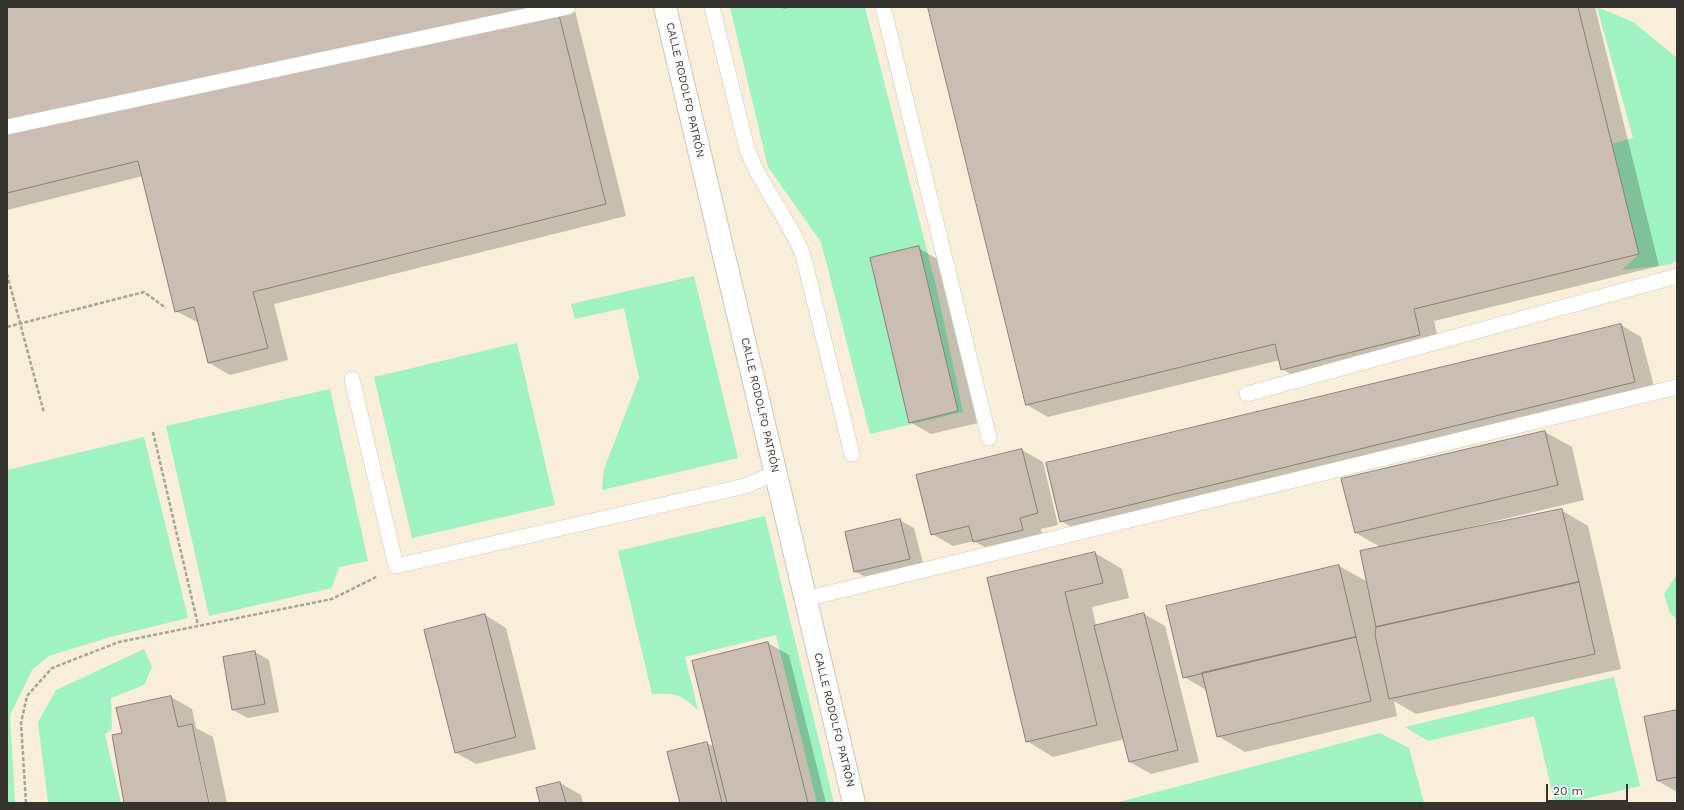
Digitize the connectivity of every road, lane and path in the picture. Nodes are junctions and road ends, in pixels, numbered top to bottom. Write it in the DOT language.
graph roads {
  1 [pos="568,7"];
  2 [pos="665,7"];
  3 [pos="712,7"];
  4 [pos="883,7"];
  5 [pos="7,127"];
  6 [pos="7,274"];
  7 [pos="1677,276"];
  8 [pos="166,308"];
  9 [pos="20,324"];
  10 [pos="7,327"];
  11 [pos="352,378"];
  12 [pos="1677,386"];
  13 [pos="1247,394"];
  14 [pos="44,413"];
  15 [pos="153,432"];
  16 [pos="989,438"];
  17 [pos="852,454"];
  18 [pos="776,473"];
  19 [pos="396,566"];
  20 [pos="805,599"];
  21 [pos="198,626"];
  22 [pos="26,803"];
  23 [pos="854,803"];
  1 -- 5 [label="lane"];
  2 -- 18 [label="street, CALLE RODOLFO PATRÓN"];
  3 -- 17 [label="lane"];
  4 -- 16 [label="lane"];
  6 -- 9 [label="path"];
  7 -- 13 [label="lane"];
  8 -- 9 [label="path"];
  9 -- 10 [label="path"];
  9 -- 14 [label="path"];
  11 -- 19 [label="lane"];
  12 -- 20 [label="lane"];
  15 -- 21 [label="path"];
  18 -- 19 [label="lane"];
  18 -- 20 [label="street, CALLE RODOLFO PATRÓN"];
  19 -- 21 [label="path"];
  20 -- 23 [label="street, CALLE RODOLFO PATRÓN"];
  21 -- 22 [label="path"];
}
